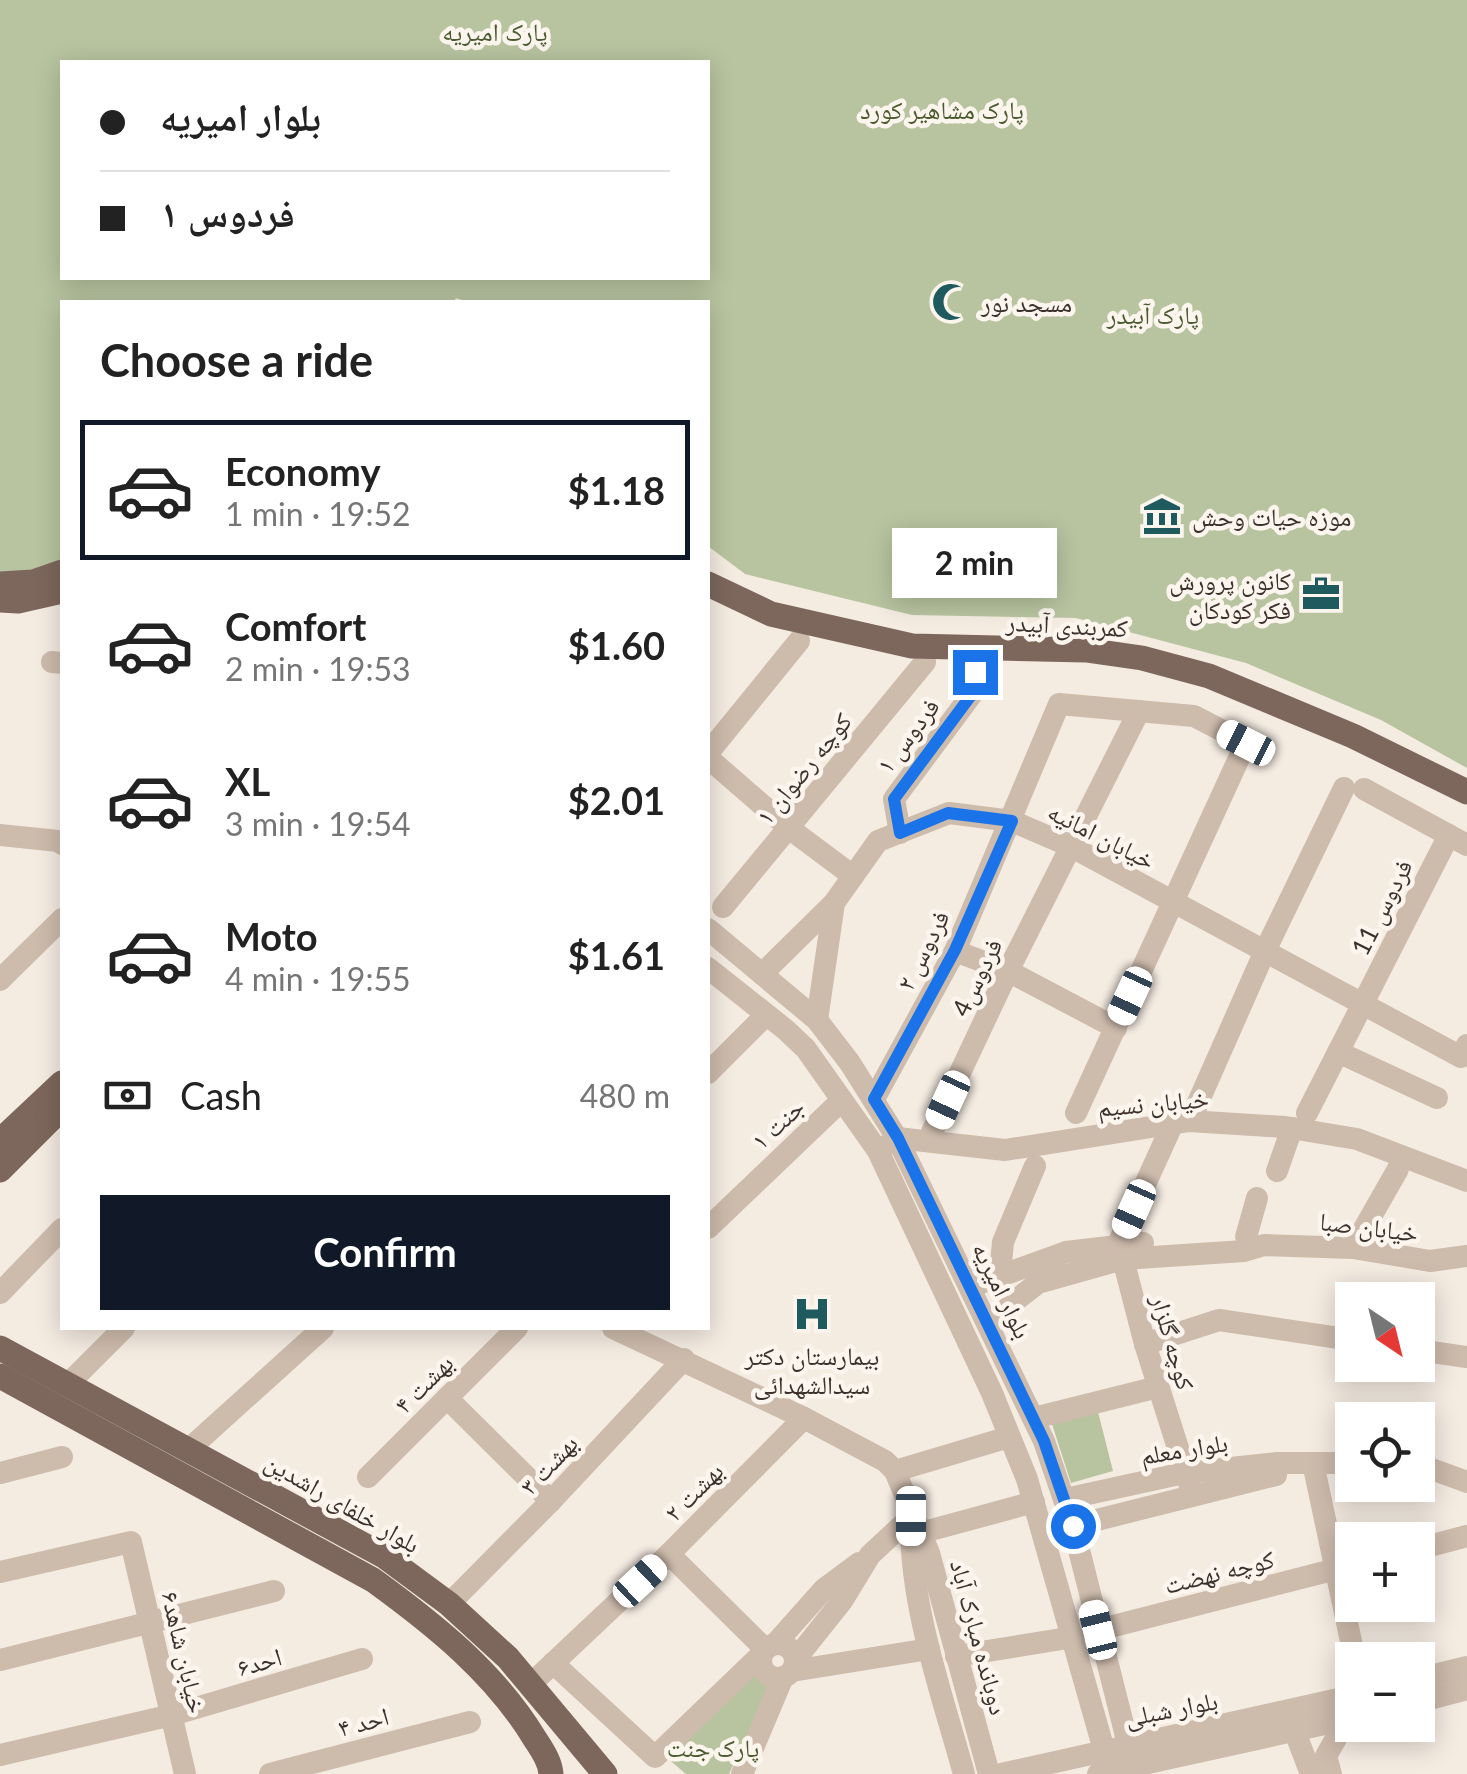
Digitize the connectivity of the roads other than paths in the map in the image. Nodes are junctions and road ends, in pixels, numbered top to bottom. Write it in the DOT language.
graph roads {
  1 [pos="60,573"];
  2 [pos="0,584"];
  3 [pos="710,585"];
  4 [pos="60,591"];
  5 [pos="0,600"];
  6 [pos="799,640"];
  7 [pos="925,662"];
  8 [pos="975,672"];
  9 [pos="1139,711"];
  10 [pos="710,753"];
  11 [pos="710,758"];
  12 [pos="1467,792"];
  13 [pos="0,821"];
  14 [pos="1012,821"];
  15 [pos="60,827"];
  16 [pos="790,828"];
  17 [pos="900,833"];
  18 [pos="0,834"];
  19 [pos="1458,840"];
  20 [pos="60,842"];
  21 [pos="1072,847"];
  22 [pos="853,876"];
  23 [pos="834,903"];
  24 [pos="1175,903"];
  25 [pos="723,907"];
  26 [pos="60,921"];
  27 [pos="710,931"];
  28 [pos="955,950"];
  29 [pos="1265,951"];
  30 [pos="710,970"];
  31 [pos="1008,971"];
  32 [pos="762,974"];
  33 [pos="0,980"];
  34 [pos="1362,1004"];
  35 [pos="766,1015"];
  36 [pos="817,1020"];
  37 [pos="1116,1028"];
  38 [pos="1464,1051"];
  39 [pos="1338,1052"];
  40 [pos="710,1071"];
  41 [pos="60,1085"];
  42 [pos="1437,1098"];
  43 [pos="874,1099"];
  44 [pos="842,1100"];
  45 [pos="1196,1106"];
  46 [pos="60,1110"];
  47 [pos="1076,1112"];
  48 [pos="1299,1121"];
  49 [pos="1173,1123"];
  50 [pos="932,1132"];
  51 [pos="0,1141"];
  52 [pos="888,1145"];
  53 [pos="1035,1166"];
  54 [pos="1398,1169"];
  55 [pos="0,1170"];
  56 [pos="1278,1170"];
  57 [pos="1466,1177"];
  58 [pos="1257,1198"];
  59 [pos="711,1216"];
  60 [pos="60,1232"];
  61 [pos="1255,1241"];
  62 [pos="1353,1248"];
  63 [pos="1121,1252"];
  64 [pos="1467,1256"];
  65 [pos="1000,1275"];
  66 [pos="970,1286"];
  67 [pos="0,1294"];
  68 [pos="122,1330"];
  69 [pos="321,1330"];
  70 [pos="516,1330"];
  71 [pos="618,1330"];
  72 [pos="992,1330"];
  73 [pos="1335,1337"];
  74 [pos="1144,1344"];
  75 [pos="0,1348"];
  76 [pos="1435,1352"];
  77 [pos="1467,1357"];
  78 [pos="684,1359"];
  79 [pos="0,1376"];
  80 [pos="1016,1381"];
  81 [pos="67,1385"];
  82 [pos="1158,1387"];
  83 [pos="992,1393"];
  84 [pos="446,1398"];
  85 [pos="804,1418"];
  86 [pos="1034,1418"];
  87 [pos="1009,1437"];
  88 [pos="188,1450"];
  89 [pos="62,1457"];
  90 [pos="1313,1463"];
  91 [pos="1335,1464"];
  92 [pos="1435,1470"];
  93 [pos="895,1471"];
  94 [pos="1184,1472"];
  95 [pos="0,1474"];
  96 [pos="368,1477"];
  97 [pos="1467,1482"];
  98 [pos="1194,1496"];
  99 [pos="1065,1499"];
  100 [pos="552,1501"];
  101 [pos="1034,1502"];
  102 [pos="916,1525"];
  103 [pos="1073,1526"];
  104 [pos="1467,1536"];
  105 [pos="1335,1537"];
  106 [pos="1435,1544"];
  107 [pos="669,1554"];
  108 [pos="870,1556"];
  109 [pos="1335,1569"];
  110 [pos="0,1572"];
  111 [pos="274,1590"];
  112 [pos="449,1604"];
  113 [pos="150,1623"];
  114 [pos="1098,1630"];
  115 [pos="1074,1637"];
  116 [pos="767,1649"];
  117 [pos="929,1649"];
  118 [pos="956,1656"];
  119 [pos="362,1659"];
  120 [pos="0,1660"];
  121 [pos="554,1662"];
  122 [pos="1467,1667"];
  123 [pos="790,1669"];
  124 [pos="1435,1675"];
  125 [pos="531,1684"];
  126 [pos="1467,1689"];
  127 [pos="1435,1697"];
  128 [pos="1335,1700"];
  129 [pos="172,1716"];
  130 [pos="470,1722"];
  131 [pos="1335,1723"];
  132 [pos="1295,1732"];
  133 [pos="1335,1742"];
  134 [pos="1128,1744"];
  135 [pos="585,1748"];
  136 [pos="1104,1750"];
  137 [pos="0,1755"];
  138 [pos="551,1770"];
  139 [pos="1144,1770"];
  140 [pos="185,1774"];
  141 [pos="270,1774"];
  142 [pos="605,1774"];
  143 [pos="742,1774"];
  144 [pos="964,1774"];
  145 [pos="989,1774"];
  146 [pos="1001,1774"];
  147 [pos="1099,1774"];
  148 [pos="1311,1774"];
  149 [pos="1331,1774"];
  1 -- 2 [label="main road"];
  3 -- 12 [label="main road, کمربندی آبیدر"];
  4 -- 5 [label="main road"];
  6 -- 10 [label="street"];
  7 -- 16 [label="street, کوچه رضوان ۱"];
  8 -- 17 [label="street, فردوس ۱"];
  9 -- 14 [label="street, فردوس ۲"];
  9 -- 21 [label="street, فردوس4"];
  9 -- 24 [label="street"];
  11 -- 16 [label="street"];
  13 -- 15 [label="street"];
  14 -- 17 [label="street, خیابان امانیه"];
  14 -- 21 [label="street, خیابان امانیه"];
  14 -- 28 [label="street, فردوس ۲"];
  16 -- 22 [label="street"];
  16 -- 25 [label="street, کوچه رضوان ۱"];
  17 -- 22 [label="street, خیابان امانیه"];
  18 -- 20 [label="street"];
  19 -- 29 [label="street"];
  19 -- 34 [label="street, فردوس 11"];
  21 -- 24 [label="street, خیابان امانیه"];
  21 -- 31 [label="street, فردوس4"];
  22 -- 23 [label="street, خیابان امانیه"];
  23 -- 32 [label="street"];
  23 -- 36 [label="street, خیابان امانیه"];
  24 -- 29 [label="street, خیابان امانیه"];
  24 -- 37 [label="street"];
  26 -- 33 [label="street"];
  27 -- 32 [label="street, بلوار امیریه"];
  28 -- 31 [label="street"];
  28 -- 43 [label="street, فردوس ۲"];
  29 -- 34 [label="street, خیابان امانیه"];
  29 -- 45 [label="street"];
  30 -- 35 [label="street, بلوار امیریه"];
  31 -- 37 [label="street"];
  31 -- 50 [label="street, فردوس4"];
  32 -- 36 [label="street, بلوار امیریه"];
  34 -- 38 [label="street, خیابان امانیه"];
  34 -- 39 [label="street, فردوس 11"];
  35 -- 40 [label="street"];
  35 -- 44 [label="street, بلوار امیریه"];
  36 -- 43 [label="street, بلوار امیریه"];
  37 -- 47 [label="street"];
  39 -- 42 [label="street"];
  39 -- 48 [label="street, فردوس 11"];
  41 -- 51 [label="main road"];
  43 -- 52 [label="street, بلوار امیریه"];
  44 -- 52 [label="street, بلوار امیریه"];
  44 -- 59 [label="street, جنت ۱"];
  46 -- 55 [label="main road"];
  48 -- 49 [label="street, خیابان نسیم"];
  48 -- 56 [label="street, فردوس 11"];
  48 -- 57 [label="street, خیابان نسیم"];
  49 -- 52 [label="street, خیابان نسیم"];
  49 -- 63 [label="street"];
  52 -- 66 [label="street, بلوار امیریه"];
  52 -- 83 [label="street, بلوار امیریه"];
  53 -- 65 [label="street"];
  54 -- 62 [label="street"];
  58 -- 61 [label="street"];
  60 -- 67 [label="street"];
  61 -- 62 [label="street, خیابان صبا"];
  61 -- 63 [label="street, خیابان صبا"];
  62 -- 64 [label="street, خیابان صبا"];
  63 -- 65 [label="street, خیابان صبا"];
  63 -- 72 [label="street, خیابان صبا"];
  63 -- 74 [label="street, کوچه گلزار"];
  65 -- 66 [label="street, خیابان صبا"];
  66 -- 72 [label="street, بلوار امیریه"];
  68 -- 81 [label="street"];
  69 -- 88 [label="street"];
  70 -- 84 [label="street, بهشت ۴"];
  71 -- 78 [label="street"];
  72 -- 80 [label="street, بلوار امیریه"];
  73 -- 74 [label="street"];
  74 -- 82 [label="street, کوچه گلزار"];
  75 -- 81 [label="main road, بلوار خلفای راشدین"];
  76 -- 77 [label="street"];
  78 -- 85 [label="street"];
  78 -- 100 [label="street, بهشت ۳"];
  79 -- 138 [label="main road"];
  80 -- 83 [label="street"];
  80 -- 86 [label="street, بلوار امیریه"];
  81 -- 88 [label="main road, بلوار خلفای راشدین"];
  82 -- 86 [label="street"];
  82 -- 94 [label="street, کوچه گلزار"];
  83 -- 87 [label="street, بلوار امیریه"];
  84 -- 96 [label="street, بهشت ۴"];
  84 -- 100 [label="street"];
  85 -- 93 [label="street"];
  85 -- 107 [label="street, بهشت ۲"];
  86 -- 99 [label="street, بلوار امیریه"];
  87 -- 93 [label="street"];
  87 -- 101 [label="street, بلوار امیریه"];
  88 -- 112 [label="main road, بلوار خلفای راشدین"];
  89 -- 95 [label="street"];
  90 -- 91 [label="street, بلوار معلم"];
  90 -- 94 [label="street, بلوار معلم"];
  90 -- 98 [label="street, بلوار معلم"];
  90 -- 105 [label="street"];
  92 -- 97 [label="street"];
  93 -- 102 [label="street, دوبانده مبارک آباد"];
  94 -- 98 [label="street, کوچه گلزار"];
  94 -- 99 [label="street, بلوار معلم"];
  98 -- 103 [label="street, بلوار معلم"];
  99 -- 103 [label="street, بلوار امیریه"];
  100 -- 112 [label="street, بهشت ۳"];
  101 -- 102 [label="street"];
  101 -- 115 [label="street, بلوار امیریه"];
  102 -- 108 [label="street"];
  102 -- 117 [label="street, دوبانده مبارک آباد"];
  102 -- 118 [label="street, دوبانده مبارک آباد"];
  103 -- 114 [label="street, بلوار امیریه"];
  104 -- 106 [label="street"];
  107 -- 116 [label="street"];
  107 -- 121 [label="street, بهشت ۲"];
  108 -- 116 [label="street"];
  108 -- 123 [label="street"];
  109 -- 114 [label="street, کوچه نهضت"];
  110 -- 113 [label="street, خیابان شاهد۶"];
  111 -- 113 [label="street"];
  112 -- 125 [label="main road, بلوار خلفای راشدین"];
  113 -- 120 [label="street"];
  113 -- 129 [label="street, خیابان شاهد۶"];
  114 -- 134 [label="street, بلوار امیریه"];
  115 -- 118 [label="street"];
  115 -- 136 [label="street, بلوار امیریه"];
  116 -- 121 [label="street"];
  116 -- 123 [label="street"];
  117 -- 123 [label="street"];
  117 -- 144 [label="street, دوبانده مبارک آباد"];
  118 -- 145 [label="street, دوبانده مبارک آباد"];
  119 -- 129 [label="street, احد۶"];
  121 -- 125 [label="street, بهشت ۲"];
  122 -- 124 [label="street"];
  123 -- 143 [label="street"];
  125 -- 135 [label="main road, بلوار خلفای راشدین"];
  126 -- 127 [label="street"];
  128 -- 134 [label="street, بلوار شبلی"];
  129 -- 137 [label="street, احد۶"];
  129 -- 140 [label="street, خیابان شاهد۶"];
  130 -- 141 [label="street, احد ۴"];
  131 -- 132 [label="street, بلوار شبلی"];
  132 -- 139 [label="street, بلوار شبلی"];
  132 -- 148 [label="street"];
  133 -- 149 [label="street"];
  134 -- 136 [label="street, بلوار شبلی"];
  135 -- 138 [label="main road"];
  135 -- 142 [label="main road, بلوار خلفای راشدین"];
  136 -- 146 [label="street, بلوار شبلی"];
  139 -- 147 [label="street, بلوار شبلی"];
}
